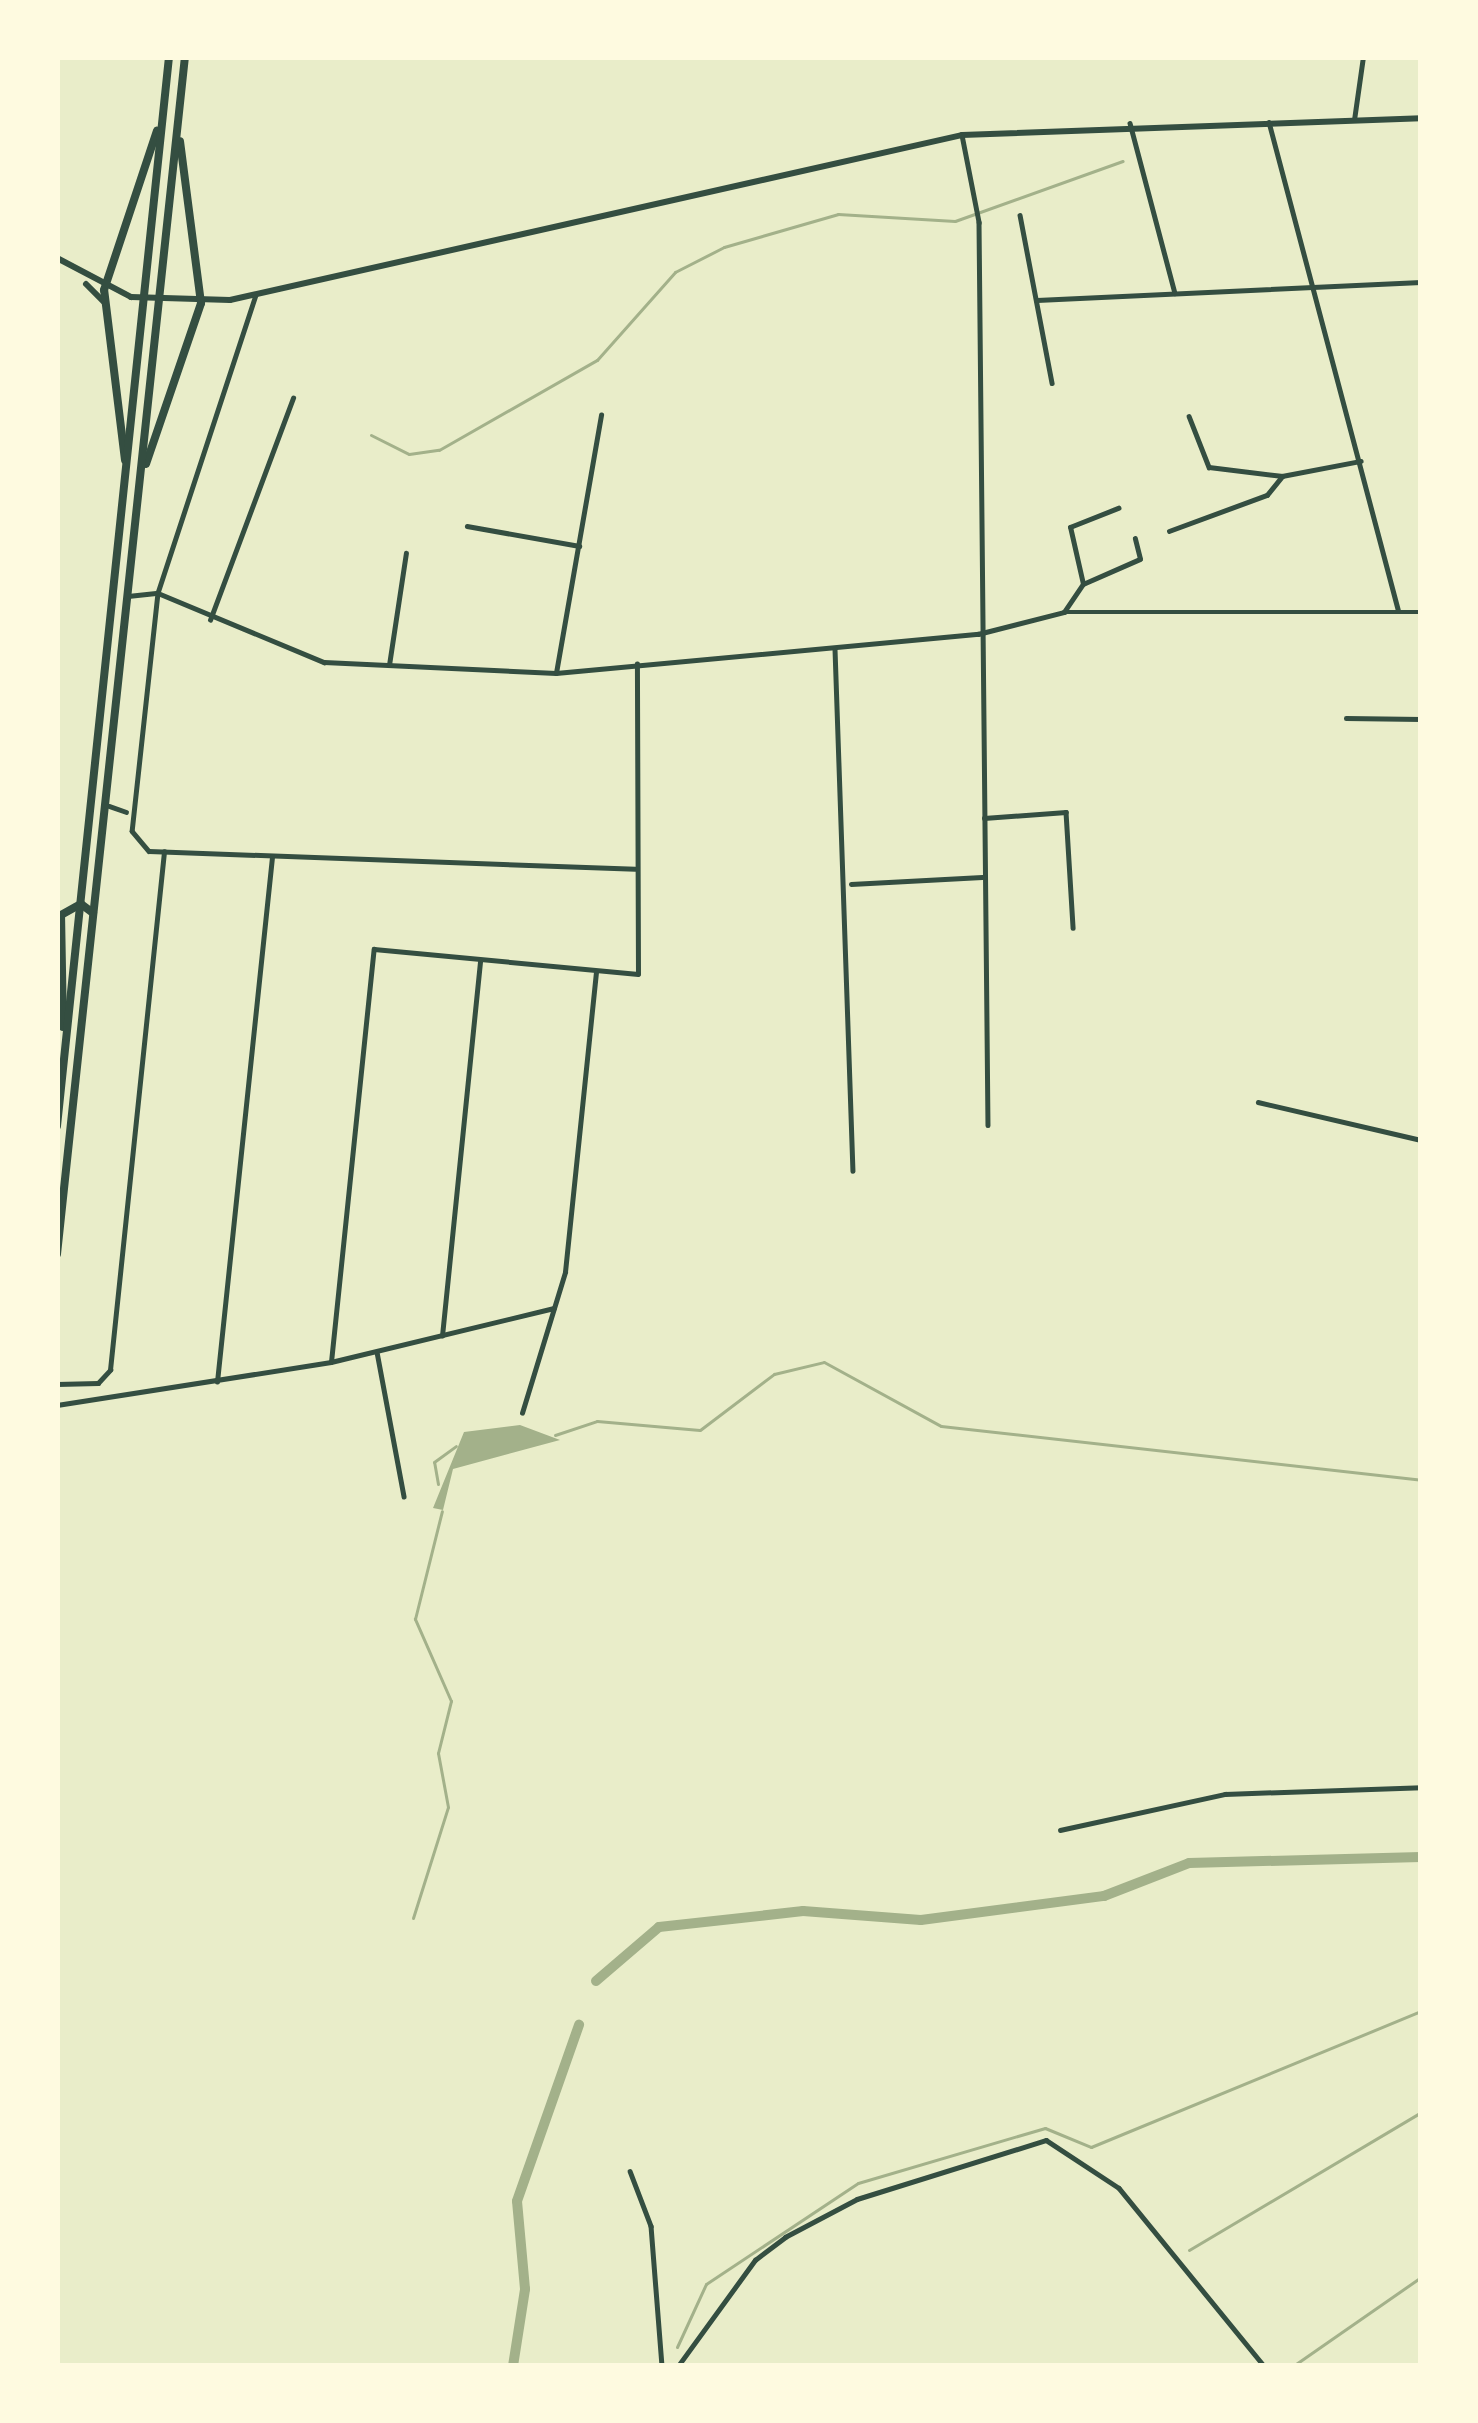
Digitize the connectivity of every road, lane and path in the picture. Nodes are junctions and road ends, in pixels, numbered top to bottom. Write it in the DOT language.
graph roads {
  1 [pos="169,57"];
  2 [pos="185,57"];
  3 [pos="1363,57"];
  4 [pos="164,104"];
  5 [pos="181,104"];
  6 [pos="1421,118"];
  7 [pos="1354,120"];
  8 [pos="1269,122"];
  9 [pos="1130,123"];
  10 [pos="962,135"];
  11 [pos="1020,215"];
  12 [pos="57,258"];
  13 [pos="79,277"];
  14 [pos="1421,282"];
  15 [pos="1315,287"];
  16 [pos="104,290"];
  17 [pos="1174,293"];
  18 [pos="256,295"];
  19 [pos="1037,300"];
  20 [pos="105,303"];
  21 [pos="202,303"];
  22 [pos="1052,383"];
  23 [pos="293,398"];
  24 [pos="601,415"];
  25 [pos="1189,416"];
  26 [pos="1361,460"];
  27 [pos="1282,476"];
  28 [pos="127,479"];
  29 [pos="140,483"];
  30 [pos="1118,508"];
  31 [pos="467,526"];
  32 [pos="1169,530"];
  33 [pos="1135,539"];
  34 [pos="579,547"];
  35 [pos="406,553"];
  36 [pos="1083,584"];
  37 [pos="158,593"];
  38 [pos="128,596"];
  39 [pos="1064,612"];
  40 [pos="1398,612"];
  41 [pos="1421,612"];
  42 [pos="210,620"];
  43 [pos="979,634"];
  44 [pos="835,649"];
  45 [pos="389,664"];
  46 [pos="637,664"];
  47 [pos="556,673"];
  48 [pos="1346,718"];
  49 [pos="1421,719"];
  50 [pos="109,806"];
  51 [pos="128,814"];
  52 [pos="984,818"];
  53 [pos="164,852"];
  54 [pos="272,856"];
  55 [pos="635,869"];
  56 [pos="982,877"];
  57 [pos="850,884"];
  58 [pos="81,904"];
  59 [pos="94,914"];
  60 [pos="1073,928"];
  61 [pos="78,931"];
  62 [pos="91,940"];
  63 [pos="480,961"];
  64 [pos="596,973"];
  65 [pos="63,1066"];
  66 [pos="1258,1102"];
  67 [pos="988,1125"];
  68 [pos="57,1126"];
  69 [pos="1421,1139"];
  70 [pos="853,1172"];
  71 [pos="57,1255"];
  72 [pos="554,1308"];
  73 [pos="442,1336"];
  74 [pos="377,1352"];
  75 [pos="332,1362"];
  76 [pos="217,1382"];
  77 [pos="57,1384"];
  78 [pos="57,1406"];
  79 [pos="523,1413"];
  80 [pos="404,1496"];
  81 [pos="1421,1787"];
  82 [pos="1060,1830"];
  83 [pos="630,2171"];
  84 [pos="662,2366"];
  85 [pos="678,2366"];
  86 [pos="1264,2366"];
  1 -- 4 [label="highway"];
  2 -- 5 [label="highway"];
  3 -- 7 [label="street"];
  4 -- 16 [label="highway"];
  4 -- 28 [label="highway"];
  5 -- 21 [label="highway"];
  5 -- 29 [label="highway"];
  6 -- 7 [label="main road"];
  7 -- 8 [label="main road"];
  8 -- 9 [label="main road"];
  8 -- 15 [label="street"];
  9 -- 10 [label="main road"];
  9 -- 17 [label="street"];
  10 -- 18 [label="main road"];
  10 -- 43 [label="street"];
  11 -- 19 [label="street"];
  12 -- 13 [label="main road"];
  13 -- 16 [label="main road"];
  13 -- 20 [label="main road"];
  14 -- 15 [label="street"];
  15 -- 17 [label="street"];
  15 -- 26 [label="street"];
  16 -- 20 [label="highway"];
  16 -- 21 [label="main road"];
  17 -- 19 [label="street"];
  18 -- 21 [label="main road"];
  18 -- 37 [label="street"];
  19 -- 22 [label="street"];
  20 -- 28 [label="highway"];
  21 -- 29 [label="highway"];
  23 -- 42 [label="street"];
  24 -- 34 [label="street"];
  25 -- 27 [label="street"];
  26 -- 27 [label="street"];
  26 -- 40 [label="street"];
  27 -- 32 [label="street"];
  28 -- 58 [label="highway"];
  29 -- 38 [label="highway"];
  30 -- 36 [label="street"];
  31 -- 34 [label="street"];
  33 -- 36 [label="street"];
  34 -- 47 [label="street"];
  35 -- 45 [label="street"];
  36 -- 39 [label="street"];
  37 -- 38 [label="street"];
  37 -- 42 [label="street"];
  37 -- 51 [label="street"];
  38 -- 50 [label="highway"];
  39 -- 40 [label="street"];
  39 -- 43 [label="street"];
  40 -- 41 [label="street"];
  42 -- 45 [label="street"];
  43 -- 44 [label="street"];
  43 -- 52 [label="street"];
  44 -- 46 [label="street"];
  44 -- 57 [label="street"];
  45 -- 47 [label="street"];
  46 -- 47 [label="street"];
  46 -- 55 [label="street"];
  48 -- 49 [label="street"];
  50 -- 51 [label="street"];
  50 -- 59 [label="highway"];
  51 -- 53 [label="street"];
  52 -- 56 [label="street"];
  52 -- 60 [label="street"];
  53 -- 54 [label="street"];
  53 -- 77 [label="street"];
  54 -- 55 [label="street"];
  54 -- 76 [label="street"];
  55 -- 64 [label="street"];
  56 -- 57 [label="street"];
  56 -- 67 [label="street"];
  57 -- 70 [label="street"];
  58 -- 59 [label="highway"];
  58 -- 61 [label="highway"];
  58 -- 65 [label="highway"];
  59 -- 62 [label="highway"];
  61 -- 62 [label="highway"];
  61 -- 65 [label="highway"];
  62 -- 71 [label="highway"];
  63 -- 64 [label="street"];
  63 -- 73 [label="street"];
  63 -- 75 [label="street"];
  64 -- 72 [label="street"];
  65 -- 68 [label="highway"];
  66 -- 69 [label="street"];
  72 -- 73 [label="street"];
  72 -- 79 [label="street"];
  73 -- 74 [label="street"];
  74 -- 75 [label="street"];
  74 -- 80 [label="street"];
  75 -- 76 [label="street"];
  76 -- 78 [label="street"];
  81 -- 82 [label="street"];
  83 -- 84 [label="street"];
  85 -- 86 [label="street"];
}
